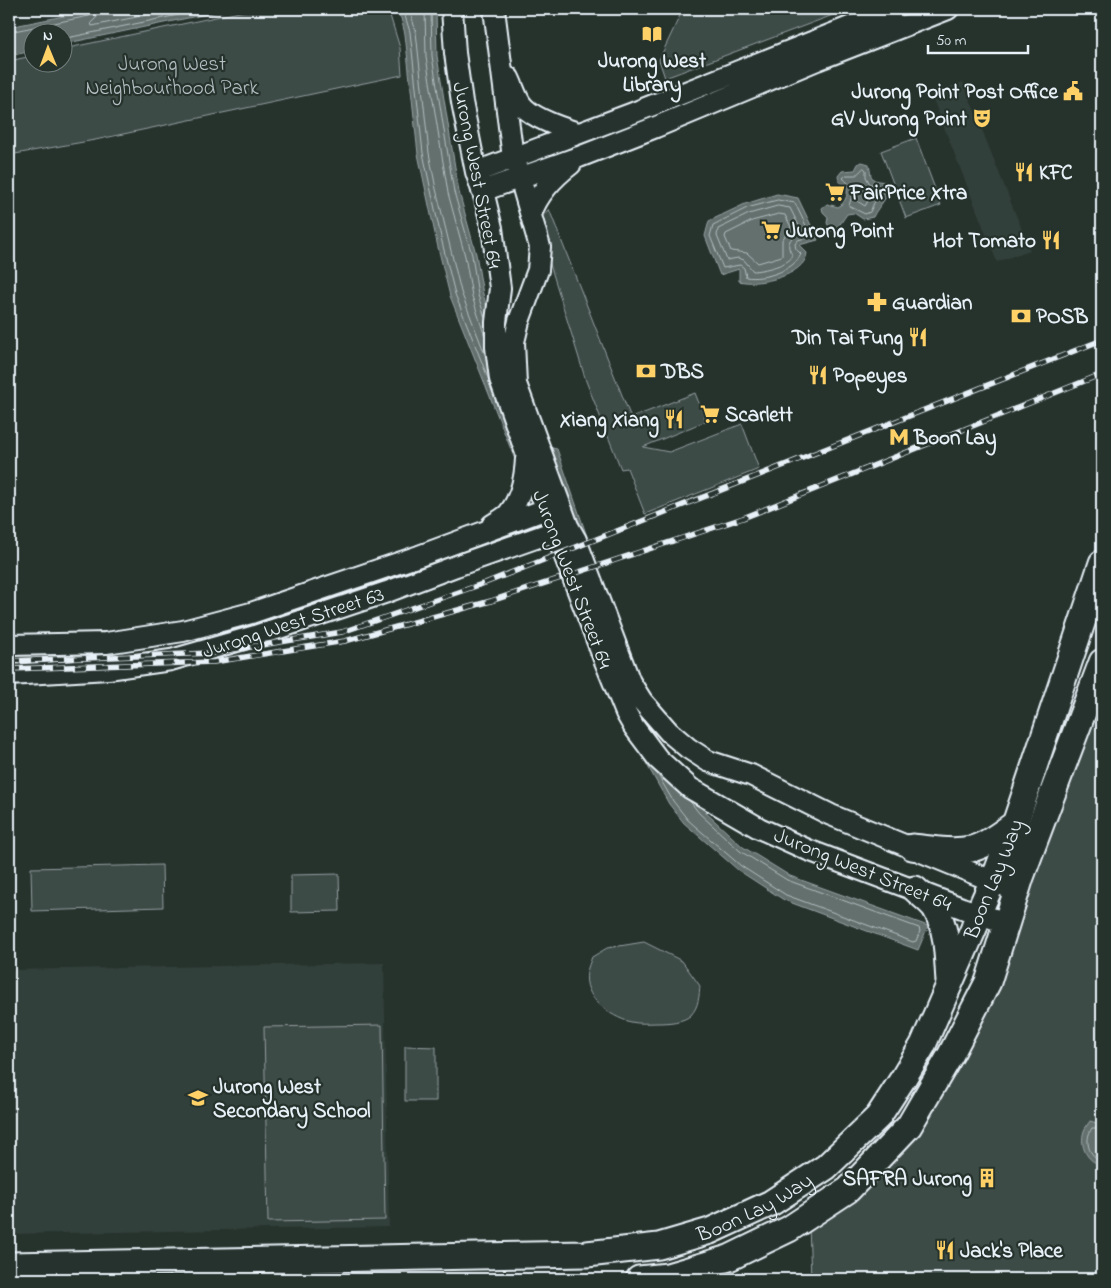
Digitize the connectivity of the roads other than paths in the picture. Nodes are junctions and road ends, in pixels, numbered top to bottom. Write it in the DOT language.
graph roads {
  1 [pos="452,9"];
  2 [pos="494,9"];
  3 [pos="895,9"];
  4 [pos="948,9"];
  5 [pos="500,60"];
  6 [pos="578,133"];
  7 [pos="514,156"];
  8 [pos="579,157"];
  9 [pos="476,172"];
  10 [pos="520,178"];
  11 [pos="482,191"];
  12 [pos="531,214"];
  13 [pos="526,455"];
  14 [pos="554,506"];
  15 [pos="561,528"];
  16 [pos="478,535"];
  17 [pos="1102,563"];
  18 [pos="9,645"];
  19 [pos="1102,662"];
  20 [pos="9,675"];
  21 [pos="1015,824"];
  22 [pos="912,847"];
  23 [pos="992,881"];
  24 [pos="915,889"];
  25 [pos="1016,892"];
  26 [pos="978,914"];
  27 [pos="1006,923"];
  28 [pos="950,983"];
  29 [pos="9,1265"];
  30 [pos="639,1279"];
  1 -- 9 [label="street, Jurong West Street 64"];
  2 -- 5 [label="street, Jurong West Street 64"];
  3 -- 6 [label="street"];
  4 -- 8 [label="street"];
  5 -- 6 [label="street"];
  5 -- 7 [label="street, Jurong West Street 64"];
  6 -- 7 [label="street"];
  7 -- 9 [label="street"];
  7 -- 10 [label="street, Jurong West Street 64"];
  8 -- 10 [label="street"];
  8 -- 12 [label="street"];
  9 -- 11 [label="street, Jurong West Street 64"];
  10 -- 11 [label="street"];
  10 -- 12 [label="street, Jurong West Street 64"];
  11 -- 13 [label="street, Jurong West Street 64"];
  12 -- 14 [label="street, Jurong West Street 64"];
  13 -- 14 [label="street, Jurong West Street 64"];
  13 -- 16 [label="street"];
  14 -- 15 [label="street, Jurong West Street 64"];
  14 -- 16 [label="street, Jurong West Street 63"];
  15 -- 20 [label="street, Jurong West Street 63"];
  15 -- 22 [label="street, Jurong West Street 64"];
  15 -- 24 [label="street, Jurong West Street 64"];
  16 -- 18 [label="street, Jurong West Street 63"];
  17 -- 21 [label="main road, Boon Lay Way"];
  19 -- 25 [label="main road, Boon Lay Way"];
  21 -- 22 [label="main road"];
  21 -- 23 [label="main road, Boon Lay Way"];
  22 -- 23 [label="street, Jurong West Street 64"];
  23 -- 25 [label="street, Jurong West Street 64"];
  23 -- 26 [label="main road, Boon Lay Way"];
  24 -- 26 [label="street, Jurong West Street 64"];
  24 -- 28 [label="main road"];
  25 -- 27 [label="main road, Boon Lay Way"];
  26 -- 27 [label="street, Jurong West Street 64"];
  26 -- 28 [label="main road, Boon Lay Way"];
  27 -- 30 [label="main road, Boon Lay Way"];
  28 -- 29 [label="main road, Boon Lay Way"];
}
